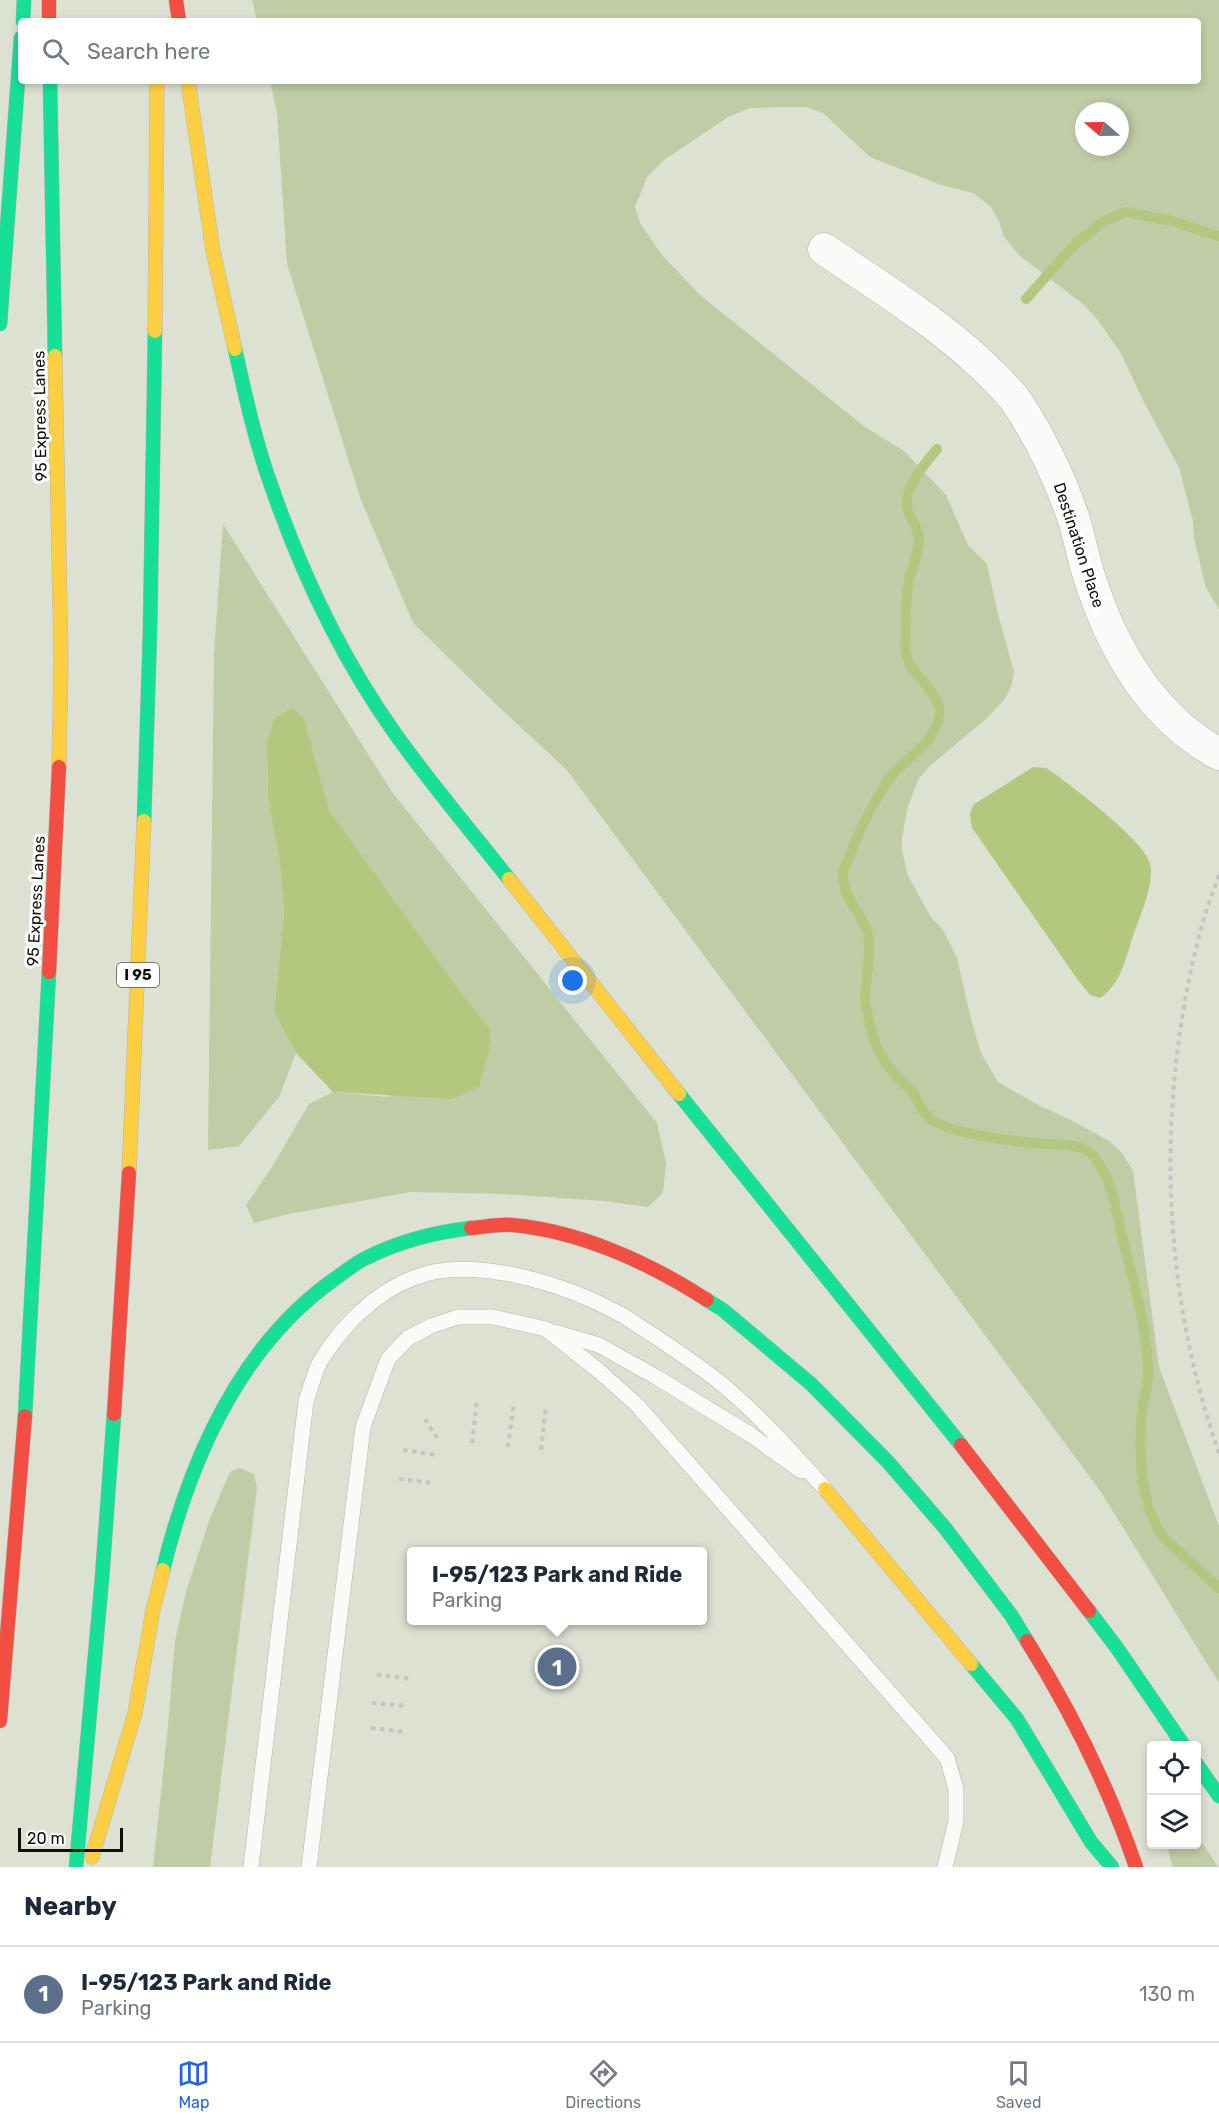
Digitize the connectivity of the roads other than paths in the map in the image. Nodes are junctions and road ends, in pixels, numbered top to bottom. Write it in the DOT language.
graph roads {
  1 [pos="24,0"];
  2 [pos="49,0"];
  3 [pos="176,0"];
  4 [pos="22,18"];
  5 [pos="49,18"];
  6 [pos="179,18"];
  7 [pos="18,79"];
  8 [pos="50,84"];
  9 [pos="157,84"];
  10 [pos="188,84"];
  11 [pos="824,249"];
  12 [pos="0,324"];
  13 [pos="1219,754"];
  14 [pos="546,1329"];
  15 [pos="825,1489"];
  16 [pos="0,1721"];
  17 [pos="1181,1741"];
  18 [pos="1201,1769"];
  19 [pos="1219,1796"];
  20 [pos="76,1867"];
  21 [pos="88,1867"];
  22 [pos="252,1867"];
  23 [pos="309,1867"];
  24 [pos="945,1867"];
  25 [pos="1112,1867"];
  26 [pos="1136,1867"];
  1 -- 4 [label="highway"];
  2 -- 5 [label="highway"];
  3 -- 6 [label="highway"];
  7 -- 12 [label="highway"];
  8 -- 16 [label="highway, 95 Express Lanes"];
  9 -- 20 [label="highway, I 95"];
  10 -- 17 [label="highway"];
  11 -- 13 [label="street, Destination Place"];
  14 -- 15 [label="lane"];
  14 -- 23 [label="lane"];
  14 -- 24 [label="lane"];
  15 -- 22 [label="lane"];
  15 -- 25 [label="highway"];
  18 -- 19 [label="highway"];
  21 -- 26 [label="highway"];
}
